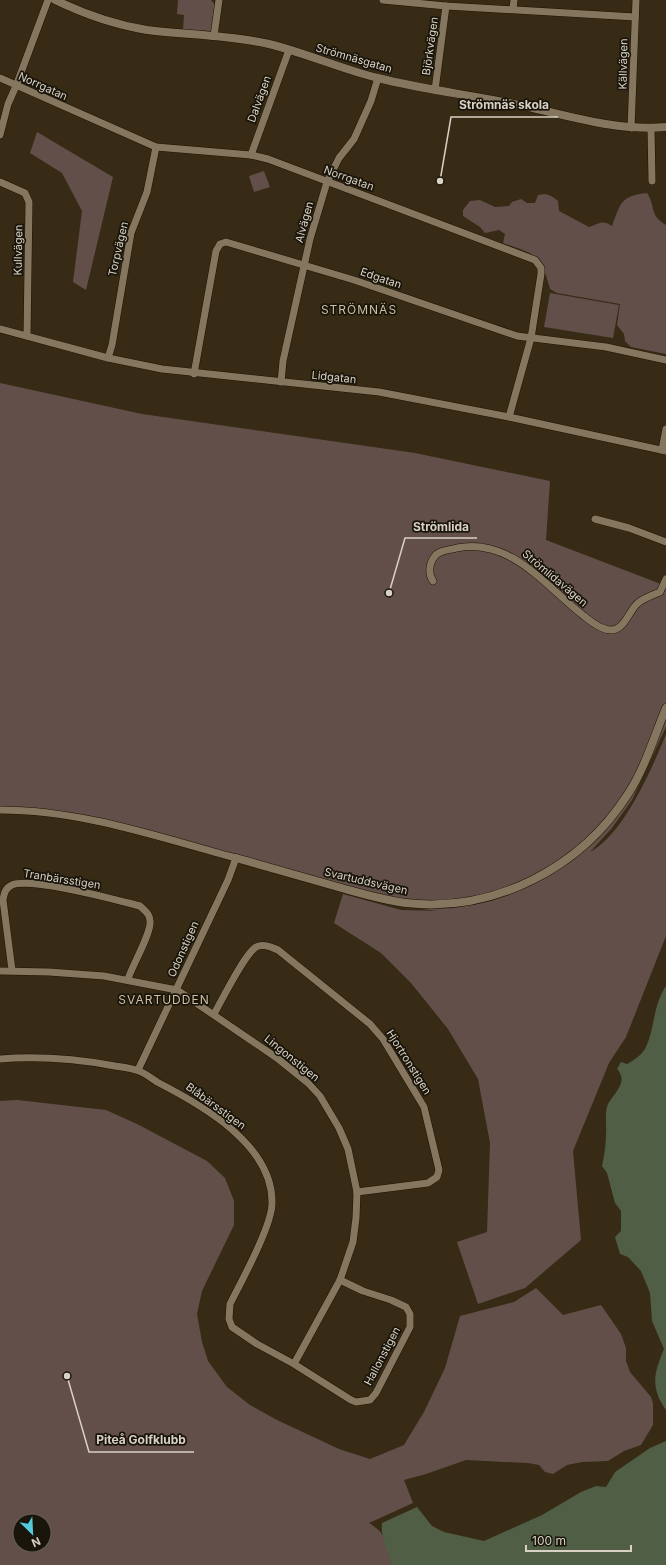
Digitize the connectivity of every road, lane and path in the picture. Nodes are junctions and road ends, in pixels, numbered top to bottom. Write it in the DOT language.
graph roads {
  1 [pos="48,0"];
  2 [pos="54,0"];
  3 [pos="219,0"];
  4 [pos="383,0"];
  5 [pos="514,0"];
  6 [pos="636,0"];
  7 [pos="446,6"];
  8 [pos="513,9"];
  9 [pos="635,17"];
  10 [pos="214,36"];
  11 [pos="289,50"];
  12 [pos="0,78"];
  13 [pos="378,78"];
  14 [pos="16,86"];
  15 [pos="435,90"];
  16 [pos="666,127"];
  17 [pos="631,128"];
  18 [pos="651,128"];
  19 [pos="0,135"];
  20 [pos="156,147"];
  21 [pos="251,155"];
  22 [pos="652,181"];
  23 [pos="0,182"];
  24 [pos="327,182"];
  25 [pos="305,264"];
  26 [pos="0,329"];
  27 [pos="27,336"];
  28 [pos="530,338"];
  29 [pos="108,358"];
  30 [pos="666,360"];
  31 [pos="194,374"];
  32 [pos="281,382"];
  33 [pos="509,417"];
  34 [pos="666,429"];
  35 [pos="664,450"];
  36 [pos="596,519"];
  37 [pos="666,542"];
  38 [pos="666,580"];
  39 [pos="434,581"];
  40 [pos="666,708"];
  41 [pos="0,810"];
  42 [pos="236,858"];
  43 [pos="12,970"];
  44 [pos="0,971"];
  45 [pos="128,979"];
  46 [pos="177,990"];
  47 [pos="214,1014"];
  48 [pos="0,1059"];
  49 [pos="138,1070"];
  50 [pos="357,1192"];
  51 [pos="340,1280"];
  52 [pos="294,1364"];
  1 -- 14 [label="street"];
  2 -- 10 [label="street, Strömnäsgatan"];
  3 -- 10 [label="street"];
  4 -- 7 [label="street"];
  5 -- 8 [label="street"];
  6 -- 9 [label="street, Källvägen"];
  7 -- 8 [label="street"];
  7 -- 15 [label="street, Björkvägen"];
  8 -- 9 [label="street"];
  9 -- 17 [label="street, Källvägen"];
  10 -- 11 [label="street, Strömnäsgatan"];
  11 -- 13 [label="street, Strömnäsgatan"];
  11 -- 21 [label="street, Dalvägen"];
  12 -- 14 [label="street, Norrgatan"];
  13 -- 15 [label="street, Strömnäsgatan"];
  13 -- 24 [label="street, Alvägen"];
  14 -- 19 [label="street"];
  14 -- 20 [label="street, Norrgatan"];
  15 -- 17 [label="street, Strömnäsgatan"];
  16 -- 18 [label="street, Strömnäsgatan"];
  17 -- 18 [label="street, Strömnäsgatan"];
  18 -- 22 [label="street"];
  20 -- 21 [label="street, Norrgatan"];
  20 -- 29 [label="street, Torpvägen"];
  21 -- 24 [label="street, Norrgatan"];
  23 -- 27 [label="street, Kullvägen"];
  24 -- 25 [label="street, Alvägen"];
  24 -- 28 [label="street, Norrgatan"];
  25 -- 28 [label="street, Edgatan"];
  25 -- 31 [label="street, Edgatan"];
  25 -- 32 [label="street, Alvägen"];
  26 -- 27 [label="street, Lidgatan"];
  27 -- 29 [label="street, Lidgatan"];
  28 -- 30 [label="street, Edgatan"];
  28 -- 33 [label="street, Norrgatan"];
  29 -- 31 [label="street, Lidgatan"];
  31 -- 32 [label="street, Lidgatan"];
  32 -- 33 [label="street, Lidgatan"];
  33 -- 35 [label="street, Lidgatan"];
  34 -- 35 [label="street"];
  36 -- 37 [label="street"];
  38 -- 39 [label="street, Strömlidavägen"];
  40 -- 42 [label="street, Svartuddsvägen"];
  41 -- 42 [label="street, Svartuddsvägen"];
  42 -- 46 [label="street, Odonstigen"];
  43 -- 44 [label="street, Lingonstigen"];
  43 -- 45 [label="street, Lingonstigen"];
  43 -- 45 [label="street, Tranbärsstigen"];
  45 -- 46 [label="street, Lingonstigen"];
  46 -- 47 [label="street, Lingonstigen"];
  46 -- 49 [label="street, Odonstigen"];
  47 -- 50 [label="street, Lingonstigen"];
  47 -- 50 [label="street, Hjortronstigen"];
  48 -- 49 [label="street, Blåbärsstigen"];
  49 -- 52 [label="street, Blåbärsstigen"];
  50 -- 51 [label="street, Lingonstigen"];
  51 -- 52 [label="street, Lingonstigen"];
  51 -- 52 [label="street, Hallonstigen"];
}
